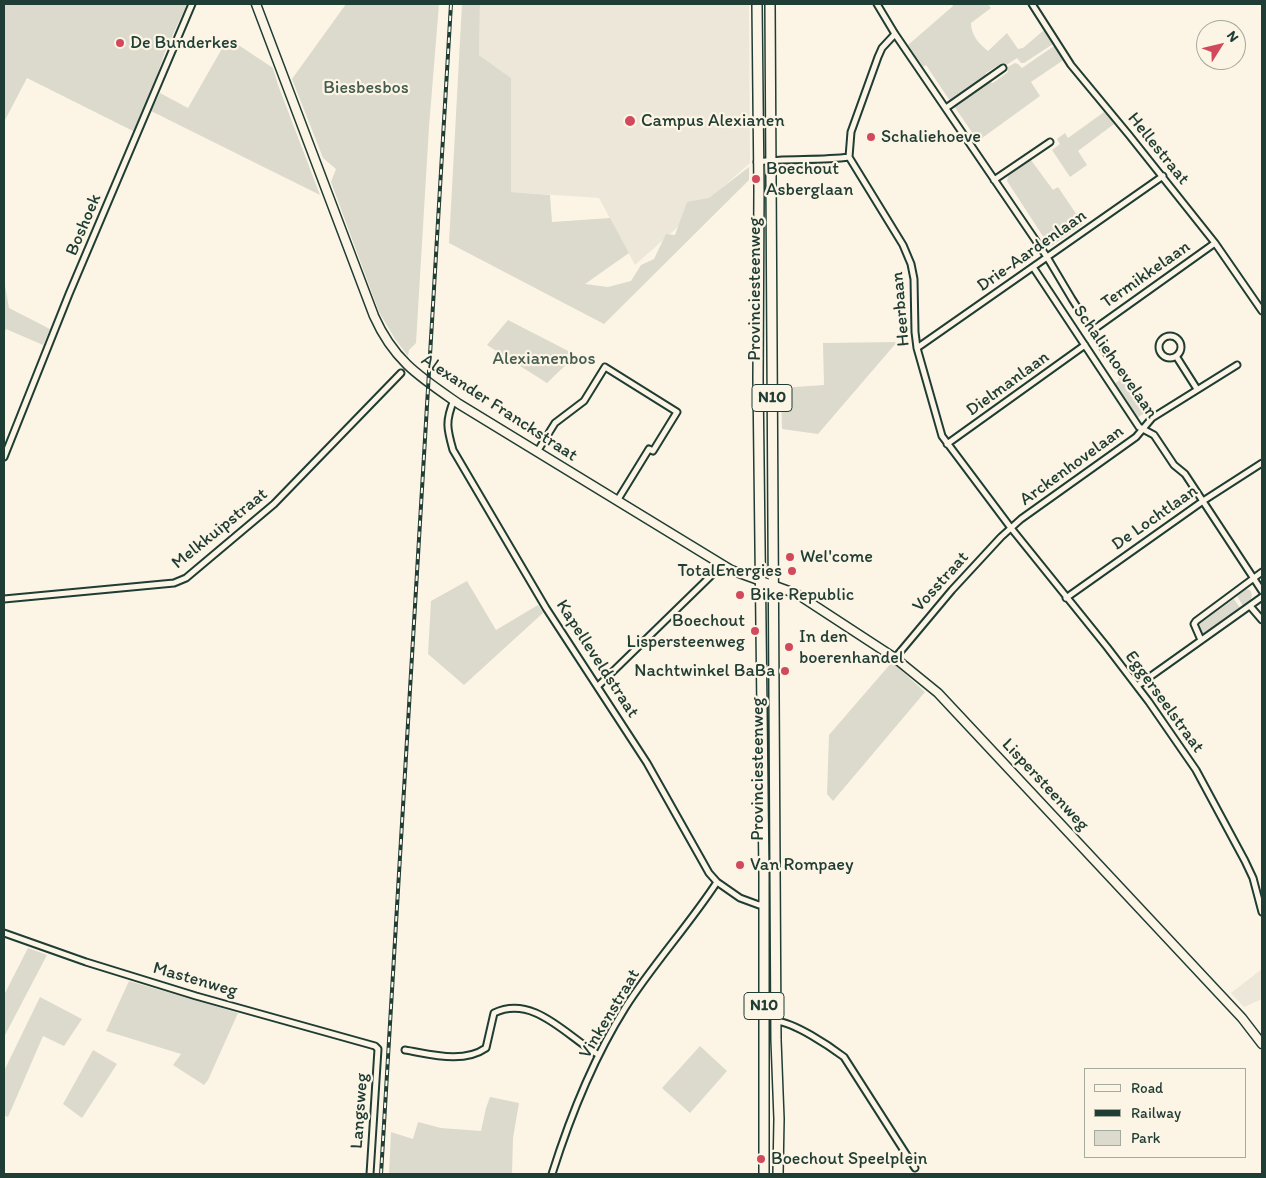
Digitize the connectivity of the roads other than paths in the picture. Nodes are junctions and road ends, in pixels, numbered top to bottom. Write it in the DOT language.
graph roads {
  1 [pos="192,4"];
  2 [pos="256,4"];
  3 [pos="757,4"];
  4 [pos="770,4"];
  5 [pos="877,4"];
  6 [pos="1032,4"];
  7 [pos="895,34"];
  8 [pos="1003,68"];
  9 [pos="946,108"];
  10 [pos="1050,142"];
  11 [pos="849,157"];
  12 [pos="772,160"];
  13 [pos="757,162"];
  14 [pos="1163,176"];
  15 [pos="994,180"];
  16 [pos="1215,243"];
  17 [pos="1047,257"];
  18 [pos="1033,267"];
  19 [pos="1262,311"];
  20 [pos="1093,330"];
  21 [pos="1085,345"];
  22 [pos="917,348"];
  23 [pos="1107,354"];
  24 [pos="1176,356"];
  25 [pos="1237,365"];
  26 [pos="401,373"];
  27 [pos="1197,389"];
  28 [pos="454,400"];
  29 [pos="1143,429"];
  30 [pos="947,444"];
  31 [pos="537,452"];
  32 [pos="4,457"];
  33 [pos="1262,464"];
  34 [pos="617,501"];
  35 [pos="1203,501"];
  36 [pos="1011,528"];
  37 [pos="722,565"];
  38 [pos="1262,572"];
  39 [pos="1254,579"];
  40 [pos="761,581"];
  41 [pos="774,586"];
  42 [pos="1262,592"];
  43 [pos="1262,597"];
  44 [pos="1066,598"];
  45 [pos="4,599"];
  46 [pos="1250,606"];
  47 [pos="1262,620"];
  48 [pos="1201,640"];
  49 [pos="894,658"];
  50 [pos="598,686"];
  51 [pos="1137,686"];
  52 [pos="717,882"];
  53 [pos="764,904"];
  54 [pos="1262,912"];
  55 [pos="764,919"];
  56 [pos="776,928"];
  57 [pos="4,933"];
  58 [pos="776,1021"];
  59 [pos="1262,1044"];
  60 [pos="378,1049"];
  61 [pos="405,1050"];
  62 [pos="599,1055"];
  63 [pos="764,1142"];
  64 [pos="779,1148"];
  65 [pos="915,1168"];
  66 [pos="370,1174"];
  67 [pos="552,1174"];
  68 [pos="764,1174"];
  69 [pos="778,1174"];
  1 -- 32 [label="street, Boshoek"];
  2 -- 28 [label="street, Alexander Franckstraat"];
  3 -- 13 [label="main road, Provinciesteenweg / N10"];
  4 -- 12 [label="main road, Provinciesteenweg / N10"];
  5 -- 7 [label="street"];
  6 -- 14 [label="street, Hellestraat"];
  7 -- 9 [label="street, Schaliehoevelaan"];
  7 -- 11 [label="street"];
  8 -- 9 [label="street"];
  9 -- 15 [label="street, Schaliehoevelaan"];
  10 -- 15 [label="street"];
  11 -- 12 [label="street"];
  11 -- 22 [label="street, Heerbaan"];
  12 -- 13 [label="street"];
  12 -- 41 [label="main road, Provinciesteenweg / N10"];
  13 -- 40 [label="main road, Provinciesteenweg / N10"];
  14 -- 16 [label="street, Hellestraat"];
  14 -- 17 [label="street, Drie-Aardenlaan"];
  15 -- 17 [label="street, Schaliehoevelaan"];
  16 -- 19 [label="street, Hellestraat"];
  16 -- 20 [label="street, Termikkelaan"];
  17 -- 18 [label="street, Drie-Aardenlaan"];
  17 -- 20 [label="street, Schaliehoevelaan"];
  18 -- 21 [label="street, Schaliehoevelaan"];
  18 -- 22 [label="street, Drie-Aardenlaan"];
  20 -- 23 [label="street, Schaliehoevelaan"];
  21 -- 29 [label="street, Schaliehoevelaan"];
  21 -- 30 [label="street, Dielmanlaan"];
  22 -- 30 [label="street, Heerbaan"];
  24 -- 24 [label="street"];
  24 -- 27 [label="street"];
  25 -- 27 [label="street, Arckenhovelaan"];
  26 -- 45 [label="street, Melkkuipstraat"];
  27 -- 29 [label="street, Arckenhovelaan"];
  28 -- 31 [label="street, Alexander Franckstraat"];
  28 -- 50 [label="street, Kapelleveldstraat"];
  29 -- 35 [label="street, Schaliehoevelaan"];
  29 -- 36 [label="street, Arckenhovelaan"];
  30 -- 36 [label="street, Heerbaan"];
  31 -- 34 [label="street, Alexander Franckstraat"];
  31 -- 34 [label="street"];
  33 -- 35 [label="street, De Lochtlaan"];
  34 -- 37 [label="street, Alexander Franckstraat"];
  35 -- 39 [label="street, Schaliehoevelaan"];
  35 -- 44 [label="street, De Lochtlaan"];
  36 -- 44 [label="street, Eggerseelstraat"];
  36 -- 49 [label="street, Vosstraat"];
  37 -- 40 [label="street, Alexander Franckstraat"];
  37 -- 50 [label="street"];
  38 -- 39 [label="street"];
  39 -- 42 [label="street, Schaliehoevelaan"];
  39 -- 48 [label="street"];
  40 -- 41 [label="street, Alexander Franckstraat"];
  40 -- 53 [label="main road, Provinciesteenweg / N10"];
  41 -- 49 [label="street, Lispersteenweg"];
  41 -- 56 [label="main road, Provinciesteenweg / N10"];
  43 -- 46 [label="street"];
  44 -- 51 [label="street, Eggerseelstraat"];
  46 -- 47 [label="street"];
  46 -- 48 [label="street"];
  48 -- 51 [label="street"];
  49 -- 59 [label="street, Lispersteenweg"];
  50 -- 52 [label="street, Kapelleveldstraat"];
  51 -- 54 [label="street, Eggerseelstraat"];
  52 -- 53 [label="street, Kapelleveldstraat"];
  52 -- 62 [label="street, Vinkenstraat"];
  53 -- 55 [label="main road, Provinciesteenweg / N10"];
  55 -- 56 [label="main road"];
  55 -- 63 [label="main road, Provinciesteenweg / N10"];
  56 -- 58 [label="main road, Provinciesteenweg / N10"];
  57 -- 60 [label="street, Mastenweg"];
  58 -- 64 [label="main road, Provinciesteenweg / N10"];
  58 -- 65 [label="street"];
  60 -- 66 [label="street, Langsweg"];
  61 -- 62 [label="street"];
  62 -- 67 [label="street, Vinkenstraat"];
  63 -- 64 [label="main road"];
  63 -- 68 [label="main road, Provinciesteenweg / N10"];
  64 -- 69 [label="main road, Provinciesteenweg / N10"];
}
